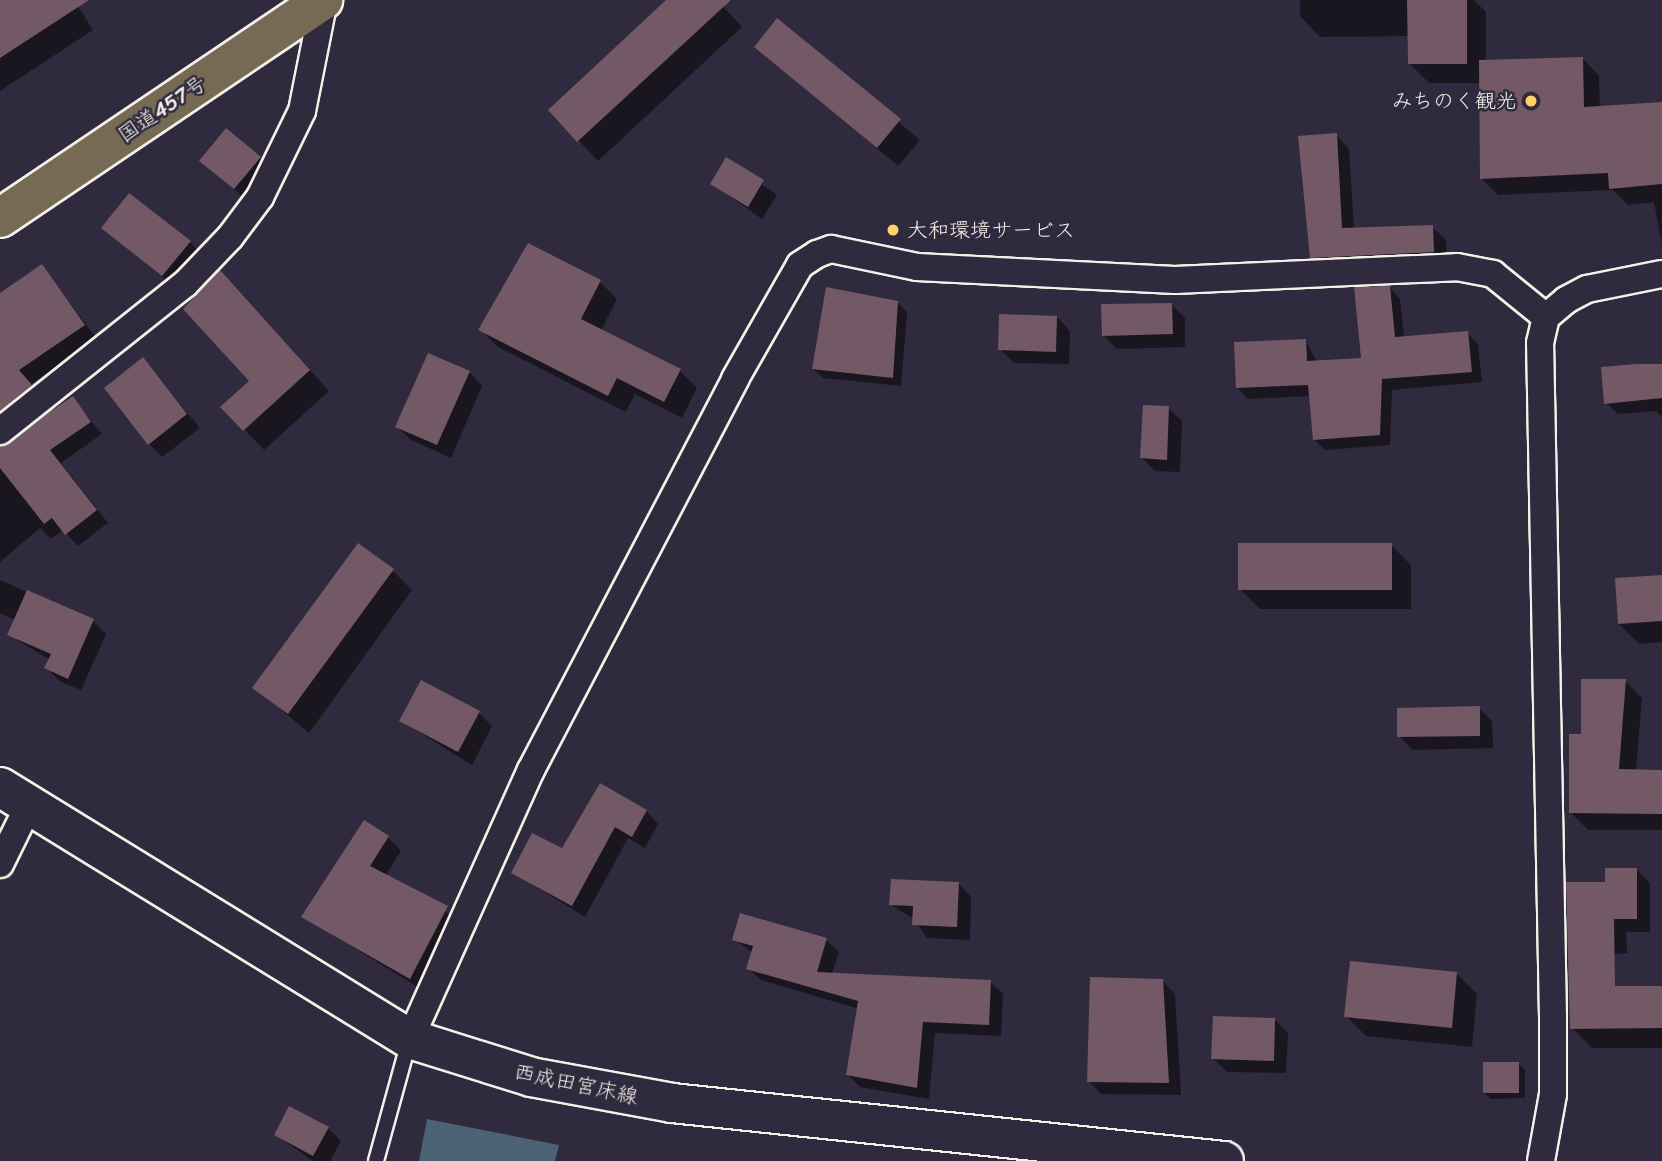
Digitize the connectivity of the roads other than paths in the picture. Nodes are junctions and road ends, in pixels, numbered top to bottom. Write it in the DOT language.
graph roads {
  1 [pos="324,0"];
  2 [pos="0,218"];
  3 [pos="1662,274"];
  4 [pos="1546,317"];
  5 [pos="0,431"];
  6 [pos="14,796"];
  7 [pos="0,864"];
  8 [pos="410,1039"];
  9 [pos="376,1161"];
  10 [pos="1224,1161"];
  11 [pos="1541,1161"];
  1 -- 2 [label="highway, 国道457号"];
  1 -- 5 [label="street"];
  3 -- 4 [label="street"];
  4 -- 8 [label="street"];
  4 -- 11 [label="street"];
  6 -- 7 [label="street"];
  6 -- 8 [label="main road, 西成田宮床線"];
  8 -- 9 [label="lane"];
  8 -- 10 [label="main road, 西成田宮床線"];
}
